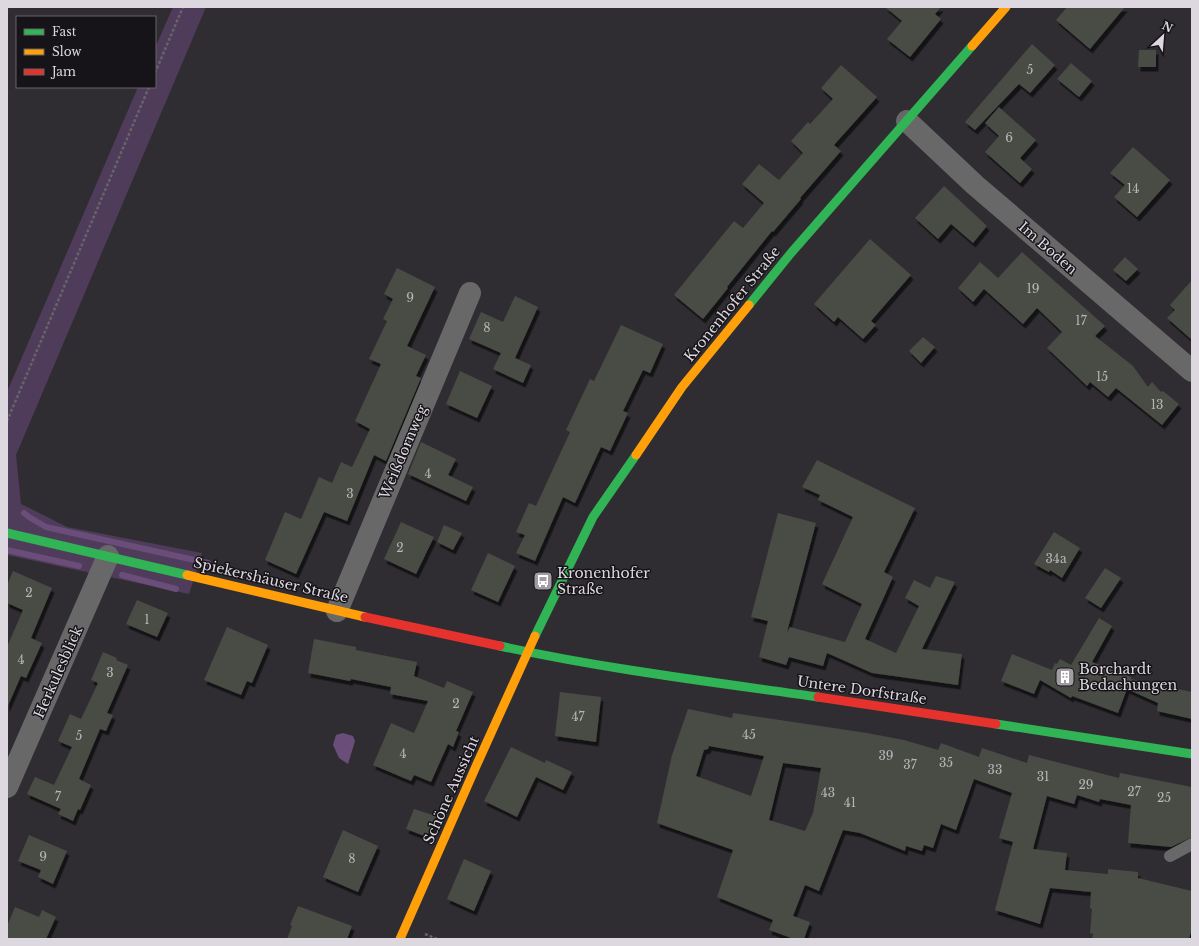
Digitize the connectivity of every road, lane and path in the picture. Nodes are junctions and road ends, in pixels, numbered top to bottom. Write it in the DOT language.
graph roads {
  1 [pos="183,7"];
  2 [pos="1006,7"];
  3 [pos="156,71"];
  4 [pos="149,88"];
  5 [pos="907,121"];
  6 [pos="470,293"];
  7 [pos="1192,371"];
  8 [pos="7,421"];
  9 [pos="7,533"];
  10 [pos="108,556"];
  11 [pos="337,610"];
  12 [pos="528,652"];
  13 [pos="1192,754"];
  14 [pos="7,787"];
  15 [pos="1192,844"];
  16 [pos="1170,856"];
  17 [pos="400,939"];
  1 -- 3 [label="path"];
  2 -- 5 [label="street, Kronenhofer Straße"];
  4 -- 8 [label="path"];
  5 -- 7 [label="street, Im Boden"];
  5 -- 12 [label="street, Kronenhofer Straße"];
  6 -- 11 [label="street, Weißdornweg"];
  9 -- 10 [label="street, Spiekershäuser Straße"];
  10 -- 11 [label="street, Spiekershäuser Straße"];
  10 -- 14 [label="street, Herkulesblick"];
  11 -- 12 [label="street, Spiekershäuser Straße"];
  12 -- 13 [label="street, Untere Dorfstraße"];
  12 -- 17 [label="street, Schöne Aussicht"];
  15 -- 16 [label="lane"];
}
